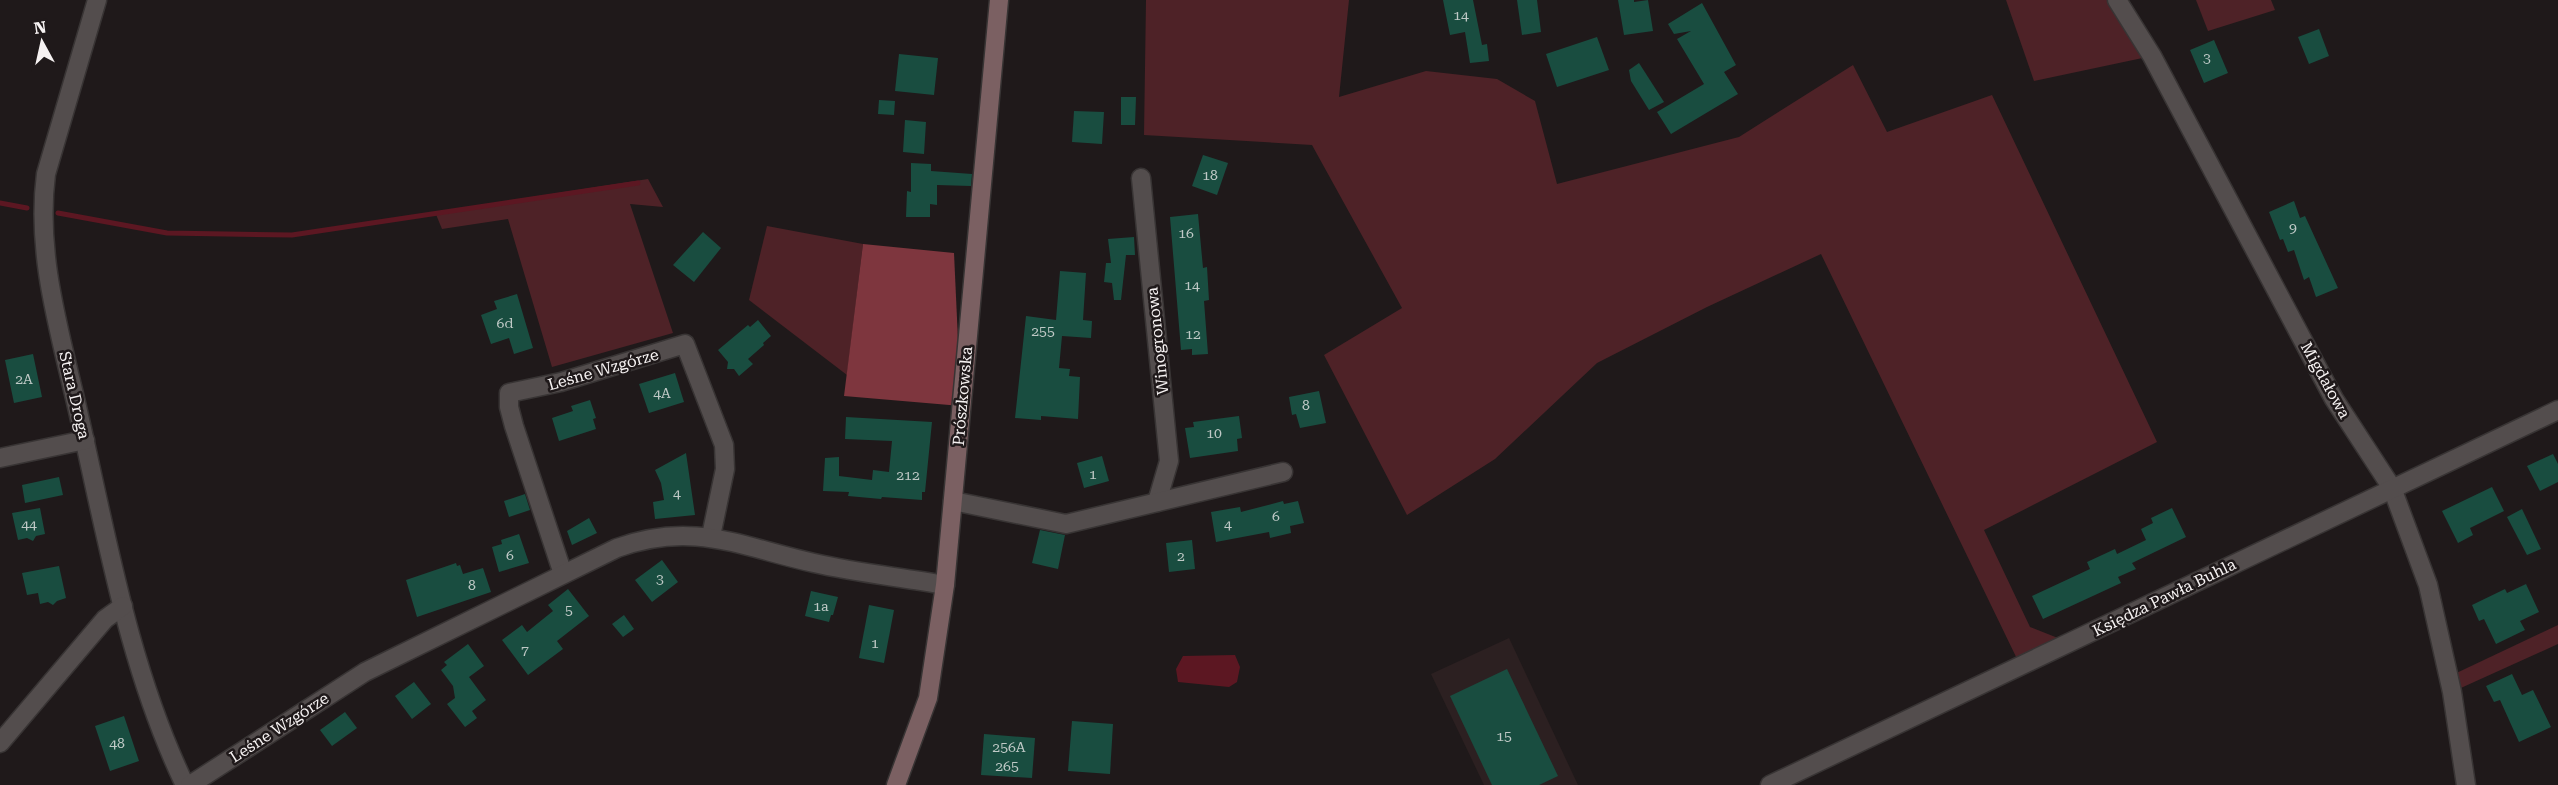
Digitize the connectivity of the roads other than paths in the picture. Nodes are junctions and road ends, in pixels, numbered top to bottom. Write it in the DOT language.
graph roads {
  1 [pos="97,0"];
  2 [pos="999,0"];
  3 [pos="2117,0"];
  4 [pos="1141,178"];
  5 [pos="2558,410"];
  6 [pos="85,440"];
  7 [pos="0,458"];
  8 [pos="1283,472"];
  9 [pos="2392,488"];
  10 [pos="953,501"];
  11 [pos="1158,502"];
  12 [pos="711,536"];
  13 [pos="563,574"];
  14 [pos="945,585"];
  15 [pos="123,606"];
  16 [pos="0,743"];
  17 [pos="185,785"];
  18 [pos="189,785"];
  19 [pos="896,785"];
  20 [pos="1770,785"];
  21 [pos="2466,785"];
  1 -- 6 [label="street, Stara Droga"];
  2 -- 10 [label="main road, Prószkowska"];
  3 -- 9 [label="street, Migdałowa"];
  4 -- 11 [label="street, Winogronowa"];
  5 -- 9 [label="street, Księdza Pawła Buhla"];
  6 -- 7 [label="street"];
  6 -- 15 [label="street, Stara Droga"];
  8 -- 11 [label="street"];
  9 -- 20 [label="street, Księdza Pawła Buhla"];
  9 -- 21 [label="street, Migdałowa"];
  10 -- 11 [label="street"];
  10 -- 14 [label="main road, Prószkowska"];
  12 -- 13 [label="street, Leśne Wzgórze"];
  12 -- 13 [label="street, Leśne Wzgórze"];
  12 -- 14 [label="street, Leśne Wzgórze"];
  13 -- 18 [label="street, Leśne Wzgórze"];
  14 -- 19 [label="main road, Prószkowska"];
  15 -- 16 [label="street"];
  15 -- 17 [label="street, Stara Droga"];
}
